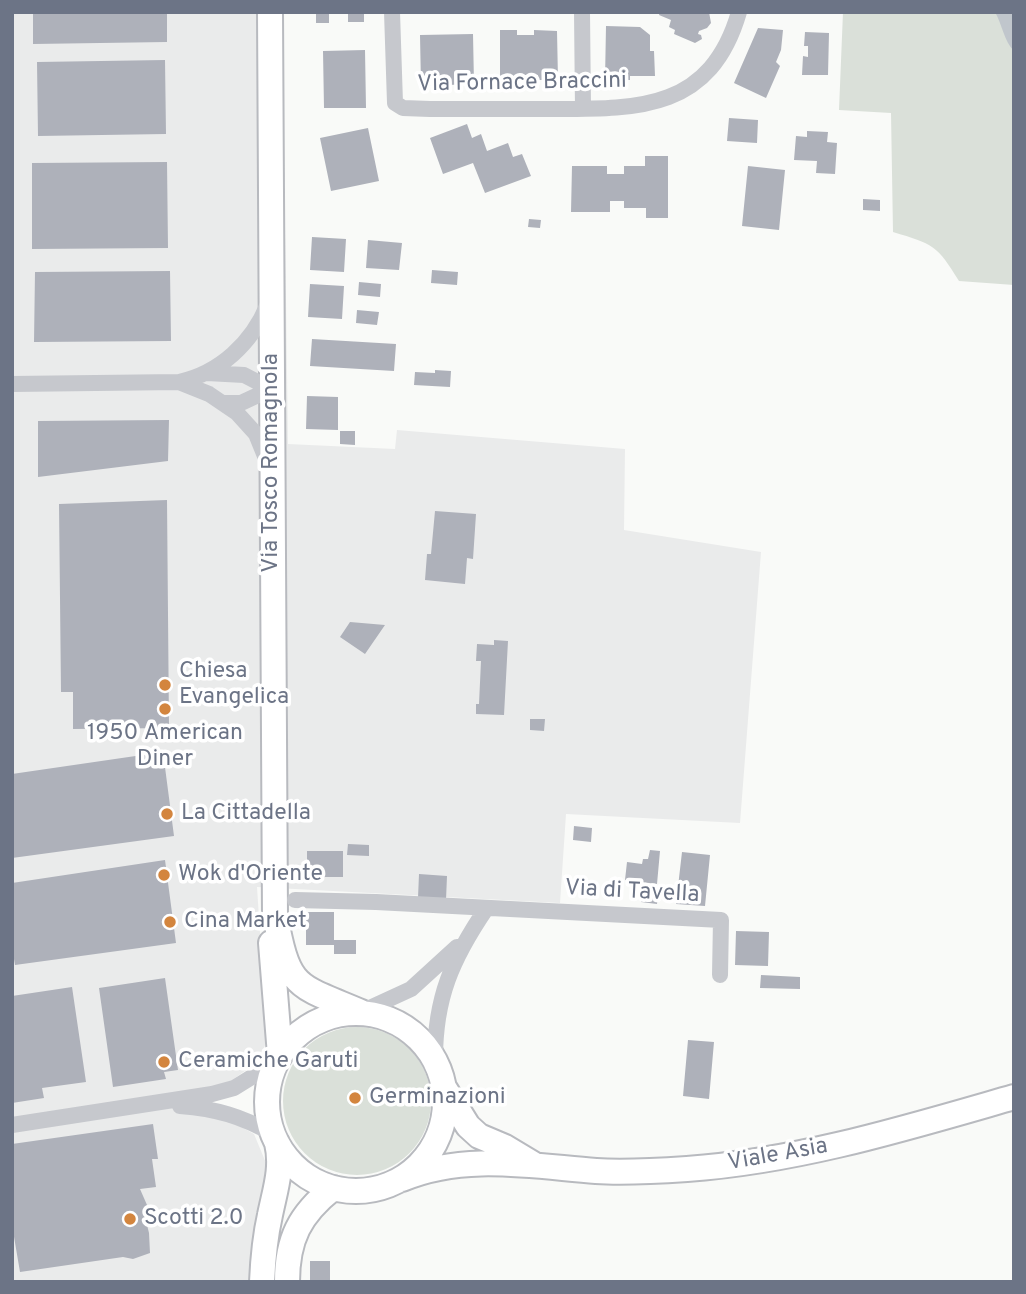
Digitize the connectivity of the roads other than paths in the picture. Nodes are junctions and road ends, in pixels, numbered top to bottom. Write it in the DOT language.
graph roads {
  1 [pos="270,12"];
  2 [pos="392,12"];
  3 [pos="582,12"];
  4 [pos="738,12"];
  5 [pos="583,109"];
  6 [pos="271,297"];
  7 [pos="206,373"];
  8 [pos="179,382"];
  9 [pos="12,384"];
  10 [pos="271,389"];
  11 [pos="224,403"];
  12 [pos="272,478"];
  13 [pos="285,907"];
  14 [pos="485,909"];
  15 [pos="464,941"];
  16 [pos="720,975"];
  17 [pos="361,1012"];
  18 [pos="278,1059"];
  19 [pos="435,1059"];
  20 [pos="445,1088"];
  21 [pos="1014,1097"];
  22 [pos="160,1104"];
  23 [pos="12,1125"];
  24 [pos="275,1138"];
  25 [pos="536,1165"];
  26 [pos="402,1179"];
  27 [pos="333,1188"];
  28 [pos="262,1282"];
  29 [pos="287,1282"];
  1 -- 6 [label="main road, Via Tosco Romagnola"];
  2 -- 5 [label="street, Via Fornace Braccini"];
  3 -- 5 [label="street"];
  4 -- 5 [label="street, Via Fornace Braccini"];
  6 -- 7 [label="street"];
  6 -- 10 [label="main road, Via Tosco Romagnola"];
  7 -- 8 [label="street"];
  7 -- 10 [label="street"];
  8 -- 9 [label="street"];
  8 -- 11 [label="street"];
  10 -- 11 [label="street"];
  10 -- 12 [label="main road, Via Tosco Romagnola"];
  11 -- 12 [label="street"];
  12 -- 13 [label="main road, Via Tosco Romagnola"];
  13 -- 14 [label="street, Via di Tavella"];
  13 -- 17 [label="main road, Via Tosco Romagnola"];
  13 -- 18 [label="main road, Via Tosco Romagnola"];
  14 -- 15 [label="street"];
  14 -- 16 [label="street, Via di Tavella"];
  15 -- 17 [label="street"];
  15 -- 19 [label="street"];
  17 -- 18 [label="main road"];
  17 -- 19 [label="main road"];
  18 -- 22 [label="street"];
  18 -- 24 [label="main road"];
  19 -- 20 [label="main road"];
  20 -- 25 [label="main road"];
  20 -- 26 [label="main road"];
  21 -- 25 [label="main road, Viale Asia"];
  22 -- 23 [label="street"];
  22 -- 24 [label="street"];
  24 -- 27 [label="main road"];
  24 -- 28 [label="main road"];
  25 -- 26 [label="main road, Viale Asia"];
  26 -- 27 [label="main road"];
  27 -- 29 [label="main road"];
}
